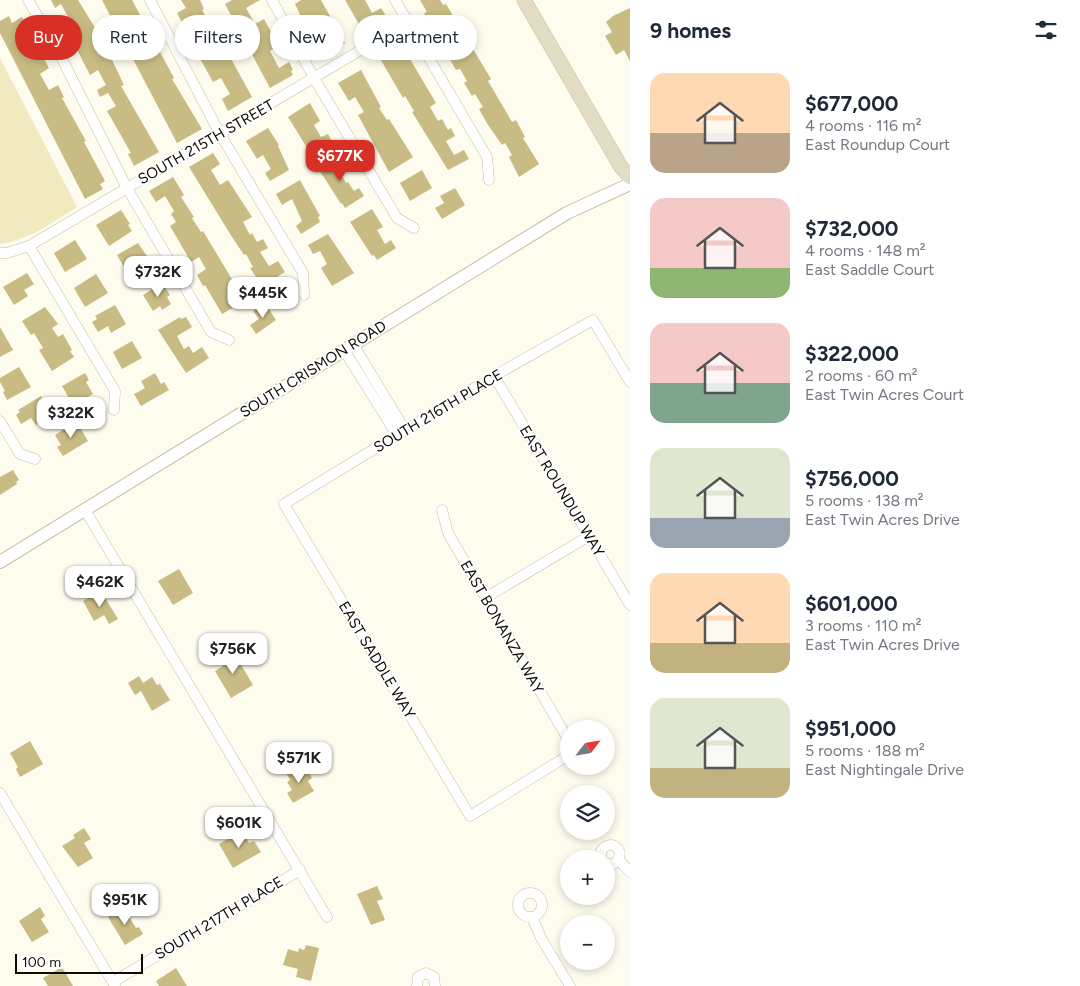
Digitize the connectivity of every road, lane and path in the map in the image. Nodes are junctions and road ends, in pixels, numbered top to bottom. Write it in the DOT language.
graph roads {
  1 [pos="28,0"];
  2 [pos="150,0"];
  3 [pos="272,0"];
  4 [pos="395,0"];
  5 [pos="524,0"];
  6 [pos="404,15"];
  7 [pos="354,54"];
  8 [pos="430,60"];
  9 [pos="314,78"];
  10 [pos="220,134"];
  11 [pos="630,177"];
  12 [pos="489,180"];
  13 [pos="630,184"];
  14 [pos="127,188"];
  15 [pos="414,228"];
  16 [pos="29,246"];
  17 [pos="0,253"];
  18 [pos="304,295"];
  19 [pos="229,340"];
  20 [pos="348,347"];
  21 [pos="494,376"];
  22 [pos="630,382"];
  23 [pos="114,410"];
  24 [pos="0,420"];
  25 [pos="401,433"];
  26 [pos="35,459"];
  27 [pos="284,504"];
  28 [pos="85,510"];
  29 [pos="442,510"];
  30 [pos="589,536"];
  31 [pos="0,562"];
  32 [pos="485,598"];
  33 [pos="630,605"];
  34 [pos="560,727"];
  35 [pos="560,761"];
  36 [pos="0,793"];
  37 [pos="601,850"];
  38 [pos="619,860"];
  39 [pos="615,863"];
  40 [pos="300,870"];
  41 [pos="630,872"];
  42 [pos="328,917"];
  43 [pos="532,917"];
  44 [pos="114,984"];
  45 [pos="417,986"];
  46 [pos="435,986"];
  47 [pos="570,986"];
  1 -- 14 [label="street"];
  2 -- 10 [label="street"];
  3 -- 9 [label="street"];
  4 -- 6 [label="street"];
  5 -- 11 [label="main road"];
  7 -- 9 [label="street, SOUTH 215TH STREET"];
  8 -- 12 [label="street"];
  9 -- 10 [label="street, SOUTH 215TH STREET"];
  9 -- 15 [label="street"];
  10 -- 14 [label="street, SOUTH 215TH STREET"];
  10 -- 18 [label="street"];
  13 -- 20 [label="street, SOUTH CRISMON ROAD"];
  14 -- 16 [label="street, SOUTH 215TH STREET"];
  14 -- 19 [label="street"];
  16 -- 17 [label="street, SOUTH 215TH STREET"];
  16 -- 23 [label="street"];
  20 -- 25 [label="street"];
  20 -- 28 [label="street, SOUTH CRISMON ROAD"];
  21 -- 22 [label="street, SOUTH 216TH PLACE"];
  21 -- 25 [label="street, SOUTH 216TH PLACE"];
  21 -- 30 [label="street, EAST ROUNDUP WAY"];
  24 -- 26 [label="street"];
  25 -- 27 [label="street, SOUTH 216TH PLACE"];
  27 -- 35 [label="street, EAST SADDLE WAY"];
  28 -- 31 [label="street, SOUTH CRISMON ROAD"];
  28 -- 40 [label="street"];
  29 -- 32 [label="street, EAST BONANZA WAY"];
  30 -- 32 [label="street"];
  30 -- 33 [label="street, EAST ROUNDUP WAY"];
  32 -- 34 [label="street, EAST BONANZA WAY"];
  36 -- 44 [label="street"];
  37 -- 38 [label="street"];
  38 -- 39 [label="street"];
  38 -- 41 [label="street"];
  40 -- 42 [label="street"];
  40 -- 44 [label="street, SOUTH 217TH PLACE"];
  43 -- 47 [label="street"];
  45 -- 46 [label="street"];
}
